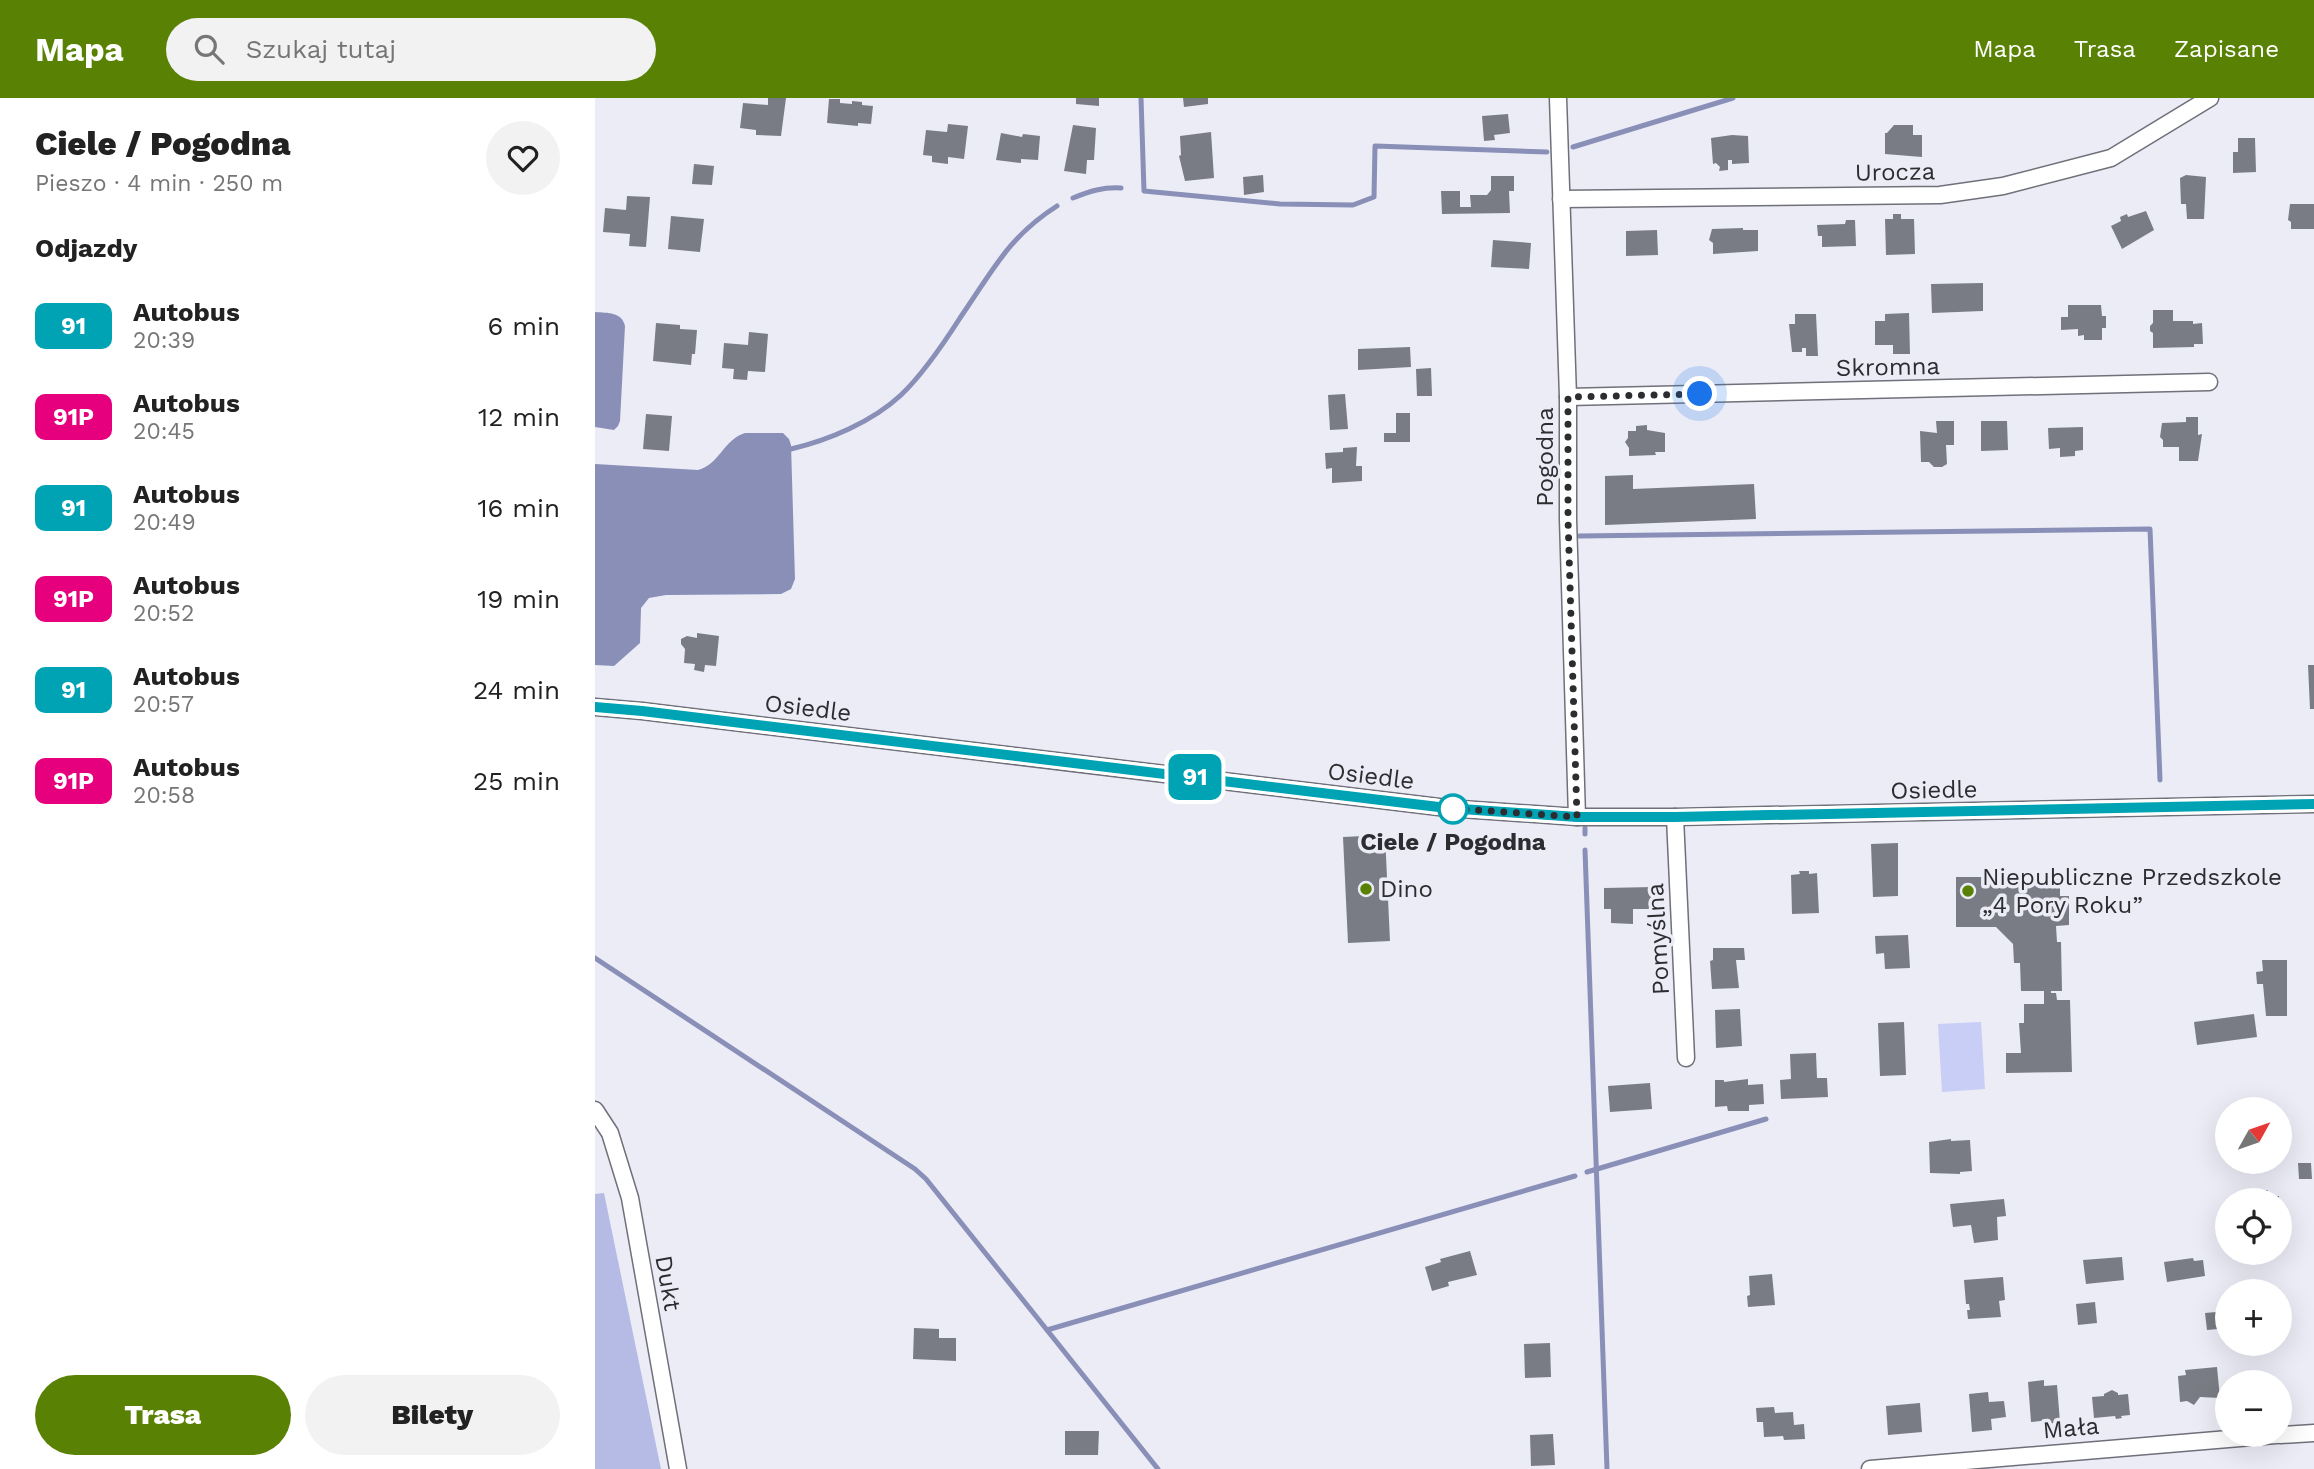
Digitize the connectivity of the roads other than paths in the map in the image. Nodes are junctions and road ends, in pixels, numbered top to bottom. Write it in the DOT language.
graph roads {
  1 [pos="1558,98"];
  2 [pos="2210,98"];
  3 [pos="1561,200"];
  4 [pos="2209,382"];
  5 [pos="1568,397"];
  6 [pos="595,707"];
  7 [pos="2314,804"];
  8 [pos="1577,817"];
  9 [pos="1675,817"];
  10 [pos="1686,1058"];
  11 [pos="595,1110"];
  12 [pos="2314,1433"];
  13 [pos="2292,1434"];
  14 [pos="2215,1440"];
  15 [pos="678,1469"];
  16 [pos="1870,1469"];
  1 -- 3 [label="street, Pogodna"];
  2 -- 3 [label="street, Urocza"];
  3 -- 5 [label="street, Pogodna"];
  4 -- 5 [label="street, Skromna"];
  5 -- 8 [label="street, Pogodna"];
  6 -- 8 [label="street, Osiedle"];
  7 -- 9 [label="street, Osiedle"];
  8 -- 9 [label="street, Osiedle"];
  9 -- 10 [label="street, Pomyślna"];
  11 -- 15 [label="street, Dukt"];
  12 -- 13 [label="street, Mała"];
  14 -- 16 [label="street, Mała"];
}
